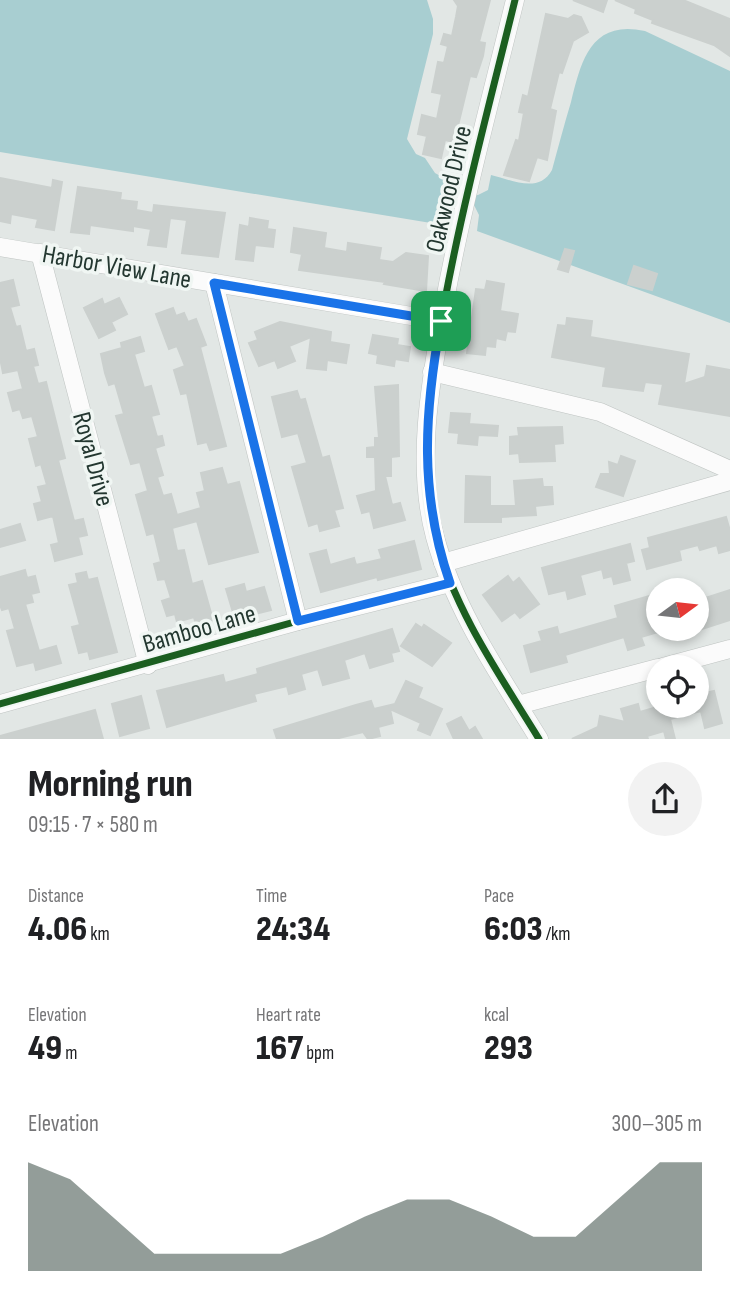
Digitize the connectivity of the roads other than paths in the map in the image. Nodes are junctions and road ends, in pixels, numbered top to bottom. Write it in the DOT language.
graph roads {
  1 [pos="515,0"];
  2 [pos="0,247"];
  3 [pos="40,253"];
  4 [pos="214,283"];
  5 [pos="441,321"];
  6 [pos="432,372"];
  7 [pos="730,470"];
  8 [pos="730,481"];
  9 [pos="443,563"];
  10 [pos="450,583"];
  11 [pos="298,621"];
  12 [pos="730,649"];
  13 [pos="708,655"];
  14 [pos="148,665"];
  15 [pos="646,671"];
  16 [pos="0,704"];
  17 [pos="518,705"];
  18 [pos="540,739"];
  1 -- 5 [label="street, Oakwood Drive"];
  2 -- 3 [label="street, Harbor View Lane"];
  3 -- 4 [label="street, Harbor View Lane"];
  3 -- 14 [label="street, Royal Drive"];
  4 -- 5 [label="street, Harbor View Lane"];
  4 -- 11 [label="street"];
  5 -- 6 [label="street, Oakwood Drive"];
  6 -- 7 [label="street"];
  6 -- 9 [label="street, Oakwood Drive"];
  8 -- 9 [label="street"];
  9 -- 10 [label="street, Oakwood Drive"];
  10 -- 11 [label="street, Bamboo Lane"];
  10 -- 17 [label="street, Oakwood Drive"];
  11 -- 14 [label="street, Bamboo Lane"];
  12 -- 13 [label="street"];
  14 -- 16 [label="street, Bamboo Lane"];
  15 -- 17 [label="street"];
  17 -- 18 [label="street, Oakwood Drive"];
}
